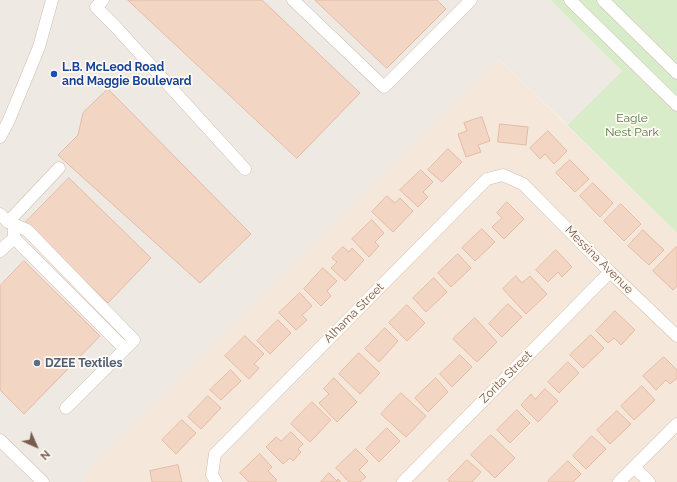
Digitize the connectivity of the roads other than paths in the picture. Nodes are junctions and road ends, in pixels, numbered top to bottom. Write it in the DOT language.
graph roads {
  1 [pos="52,0"];
  2 [pos="103,0"];
  3 [pos="293,0"];
  4 [pos="472,0"];
  5 [pos="570,0"];
  6 [pos="603,0"];
  7 [pos="677,72"];
  8 [pos="677,105"];
  9 [pos="5,118"];
  10 [pos="0,137"];
  11 [pos="59,168"];
  12 [pos="245,169"];
  13 [pos="523,184"];
  14 [pos="7,220"];
  15 [pos="14,238"];
  16 [pos="0,251"];
  17 [pos="610,272"];
  18 [pos="677,336"];
  19 [pos="125,349"];
  20 [pos="66,408"];
  21 [pos="677,424"];
  22 [pos="0,440"];
  23 [pos="634,467"];
  24 [pos="43,482"];
  25 [pos="216,482"];
  26 [pos="402,482"];
  27 [pos="619,482"];
  28 [pos="649,482"];
  1 -- 9 [label="street"];
  2 -- 12 [label="street"];
  3 -- 4 [label="street"];
  5 -- 8 [label="street"];
  6 -- 7 [label="street"];
  9 -- 10 [label="street"];
  11 -- 14 [label="street"];
  13 -- 17 [label="street, Messina Avenue"];
  13 -- 25 [label="street, Alhama Street"];
  14 -- 15 [label="street"];
  14 -- 19 [label="street"];
  15 -- 16 [label="street"];
  15 -- 19 [label="street"];
  17 -- 18 [label="street, Messina Avenue"];
  17 -- 26 [label="street, Zorita Street"];
  19 -- 20 [label="street"];
  21 -- 23 [label="street"];
  22 -- 24 [label="street"];
  23 -- 27 [label="street"];
  23 -- 28 [label="street"];
}
